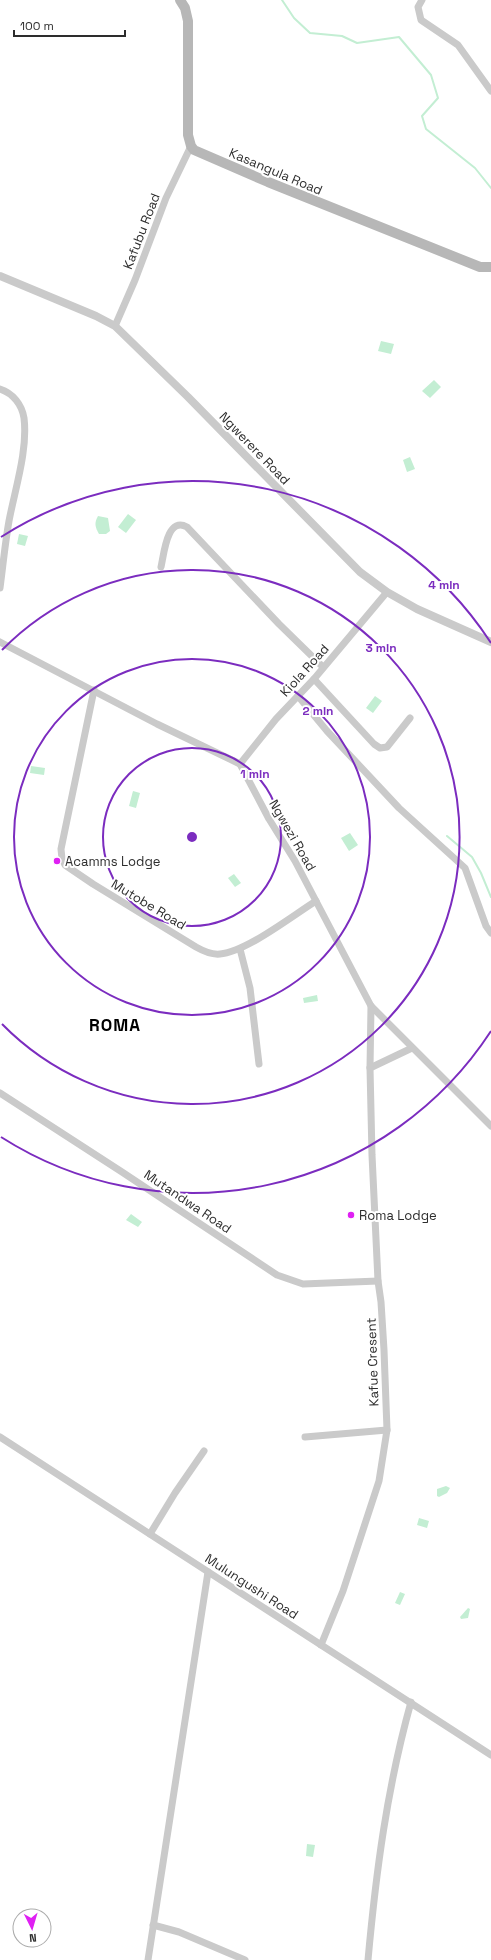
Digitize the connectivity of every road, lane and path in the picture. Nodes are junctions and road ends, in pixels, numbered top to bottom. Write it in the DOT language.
graph roads {
  1 [pos="180,0"];
  2 [pos="422,0"];
  3 [pos="491,91"];
  4 [pos="191,146"];
  5 [pos="491,268"];
  6 [pos="0,276"];
  7 [pos="115,326"];
  8 [pos="0,389"];
  9 [pos="161,567"];
  10 [pos="0,588"];
  11 [pos="387,592"];
  12 [pos="0,642"];
  13 [pos="491,642"];
  14 [pos="323,667"];
  15 [pos="314,679"];
  16 [pos="94,690"];
  17 [pos="298,696"];
  18 [pos="410,718"];
  19 [pos="240,764"];
  20 [pos="316,901"];
  21 [pos="491,933"];
  22 [pos="240,949"];
  23 [pos="371,1006"];
  24 [pos="412,1048"];
  25 [pos="259,1064"];
  26 [pos="370,1068"];
  27 [pos="0,1093"];
  28 [pos="491,1126"];
  29 [pos="378,1281"];
  30 [pos="387,1430"];
  31 [pos="0,1437"];
  32 [pos="305,1437"];
  33 [pos="204,1451"];
  34 [pos="150,1534"];
  35 [pos="208,1572"];
  36 [pos="321,1645"];
  37 [pos="411,1702"];
  38 [pos="491,1754"];
  39 [pos="153,1925"];
  40 [pos="148,1960"];
  41 [pos="245,1960"];
  42 [pos="368,1960"];
  1 -- 4 [label="main road"];
  2 -- 3 [label="street"];
  4 -- 5 [label="main road, Kasangula Road"];
  4 -- 7 [label="street, Kafubu Road"];
  6 -- 7 [label="street, Ngwerere Road"];
  7 -- 11 [label="street, Ngwerere Road"];
  8 -- 10 [label="street"];
  9 -- 14 [label="street"];
  11 -- 13 [label="street, Ngwerere Road"];
  11 -- 14 [label="street, Kiola Road"];
  12 -- 16 [label="street"];
  14 -- 15 [label="street, Kiola Road"];
  15 -- 17 [label="street, Kiola Road"];
  15 -- 18 [label="street"];
  16 -- 19 [label="street"];
  16 -- 22 [label="street, Mutobe Road"];
  17 -- 19 [label="street, Kiola Road"];
  17 -- 21 [label="street"];
  19 -- 20 [label="street, Ngwezi Road"];
  20 -- 22 [label="street, Mutobe Road"];
  20 -- 23 [label="street, Ngwezi Road"];
  22 -- 25 [label="street"];
  23 -- 24 [label="street, Ngwezi Road"];
  23 -- 26 [label="street, Kafue Cresent"];
  24 -- 26 [label="street"];
  24 -- 28 [label="street, Ngwezi Road"];
  26 -- 29 [label="street, Kafue Cresent"];
  27 -- 29 [label="street, Mutandwa Road"];
  29 -- 30 [label="street, Kafue Cresent"];
  30 -- 32 [label="street"];
  30 -- 36 [label="street, Kafue Cresent"];
  31 -- 34 [label="street, Mulungushi Road"];
  33 -- 34 [label="street"];
  34 -- 35 [label="street, Mulungushi Road"];
  35 -- 36 [label="street, Mulungushi Road"];
  35 -- 39 [label="street"];
  36 -- 37 [label="street, Mulungushi Road"];
  37 -- 38 [label="street, Mulungushi Road"];
  37 -- 42 [label="street"];
  39 -- 40 [label="street"];
  39 -- 41 [label="street"];
}
